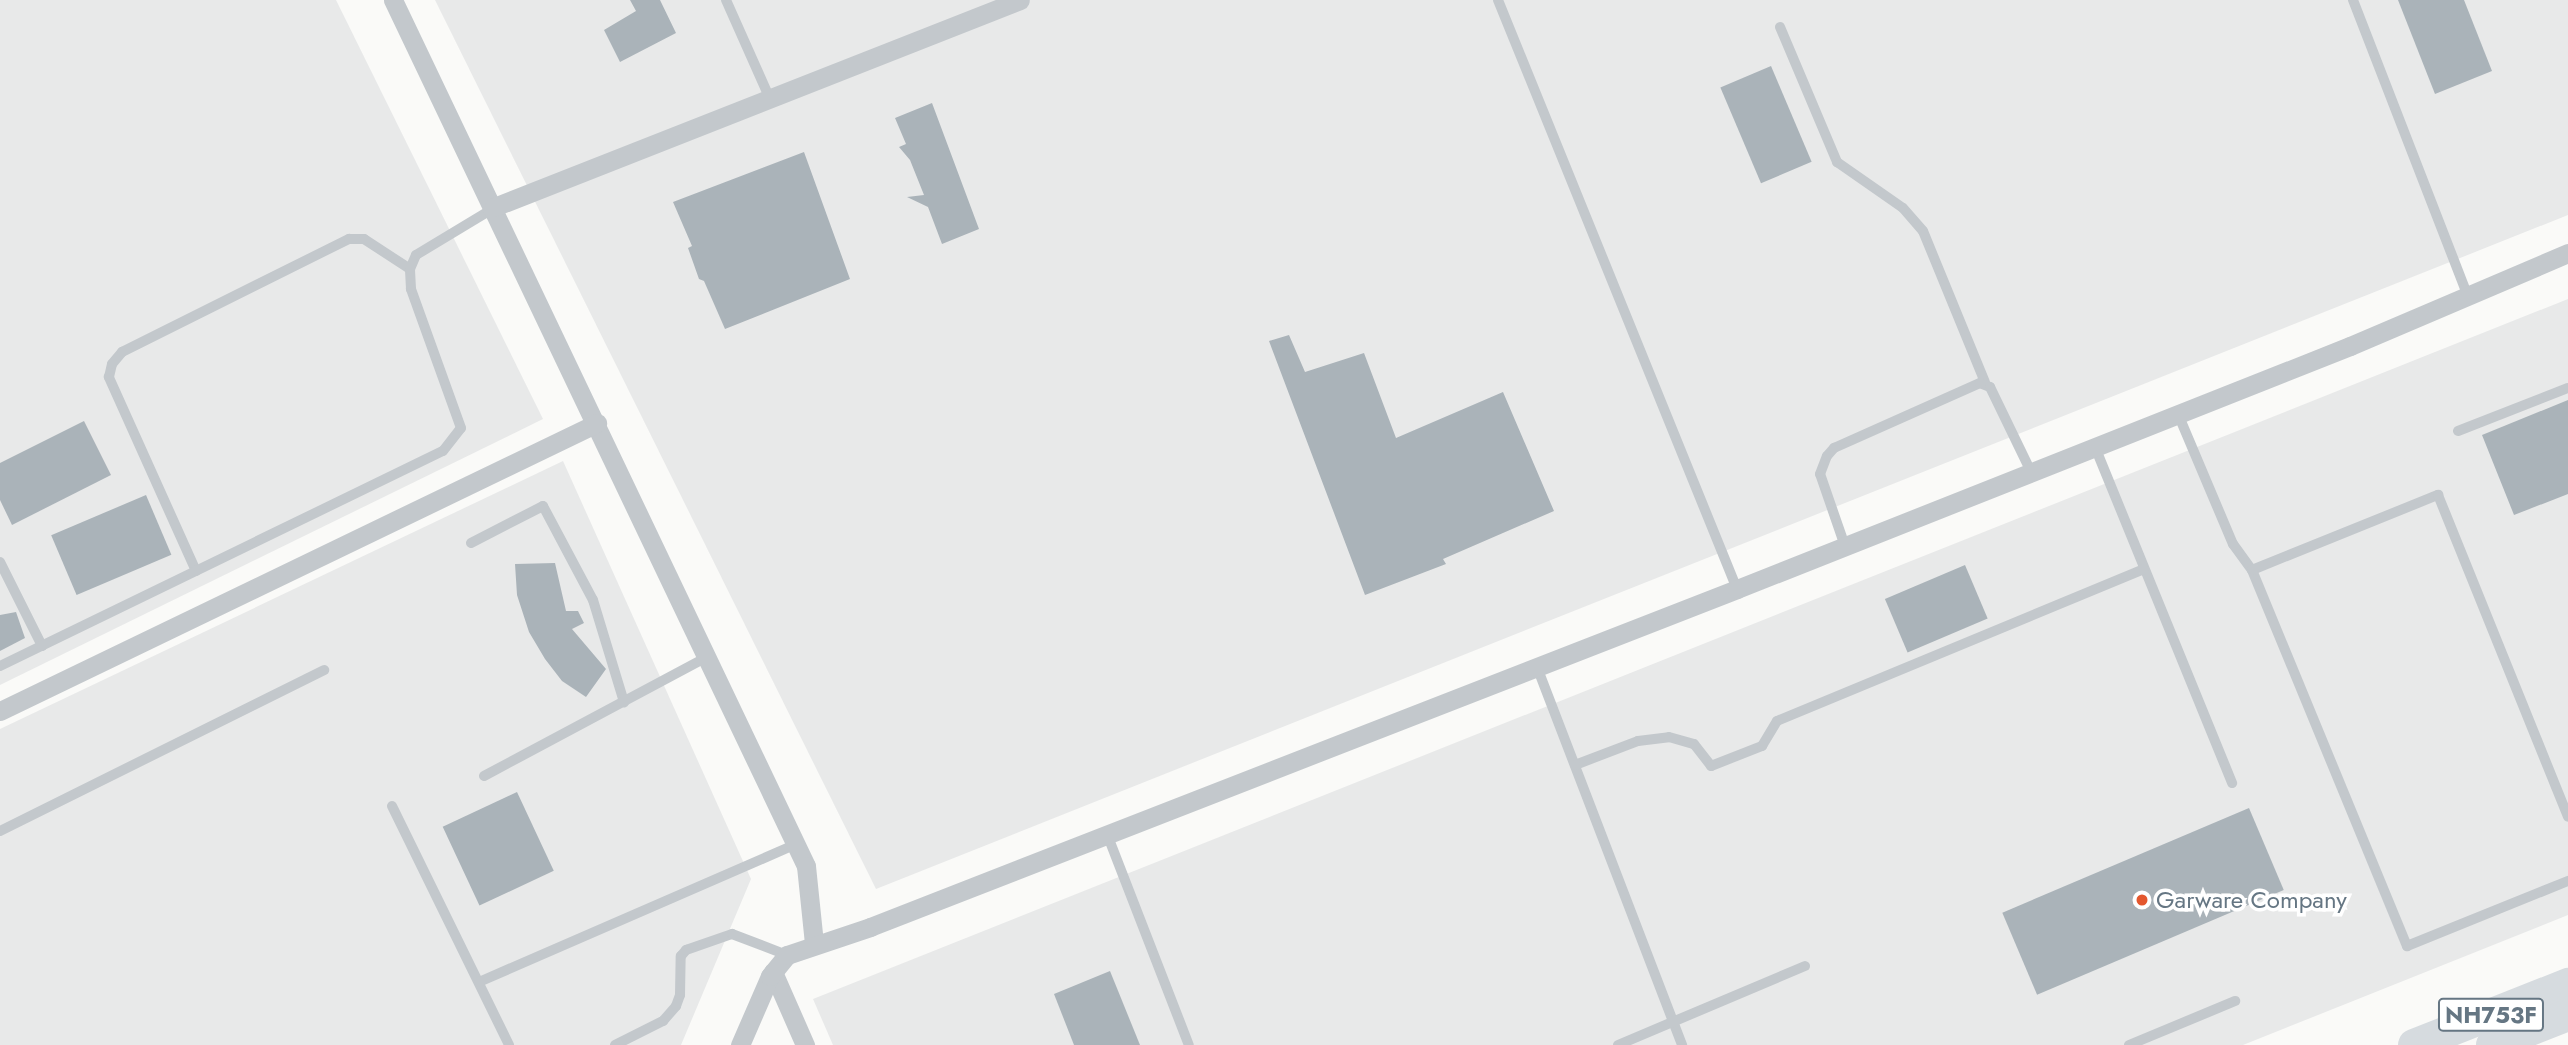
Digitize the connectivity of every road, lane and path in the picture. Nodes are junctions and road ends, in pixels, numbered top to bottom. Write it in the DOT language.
graph roads {
  1 [pos="393,0"];
  2 [pos="726,0"];
  3 [pos="1020,0"];
  4 [pos="1498,0"];
  5 [pos="2353,0"];
  6 [pos="1780,26"];
  7 [pos="770,99"];
  8 [pos="494,208"];
  9 [pos="2568,253"];
  10 [pos="410,269"];
  11 [pos="2468,296"];
  12 [pos="1985,382"];
  13 [pos="2568,388"];
  14 [pos="2178,414"];
  15 [pos="597,424"];
  16 [pos="2458,431"];
  17 [pos="2095,447"];
  18 [pos="2031,472"];
  19 [pos="471,543"];
  20 [pos="1845,546"];
  21 [pos="0,562"];
  22 [pos="2144,569"];
  23 [pos="2252,570"];
  24 [pos="196,571"];
  25 [pos="1738,589"];
  26 [pos="42,646"];
  27 [pos="707,657"];
  28 [pos="0,666"];
  29 [pos="1537,667"];
  30 [pos="324,670"];
  31 [pos="624,702"];
  32 [pos="0,711"];
  33 [pos="1575,765"];
  34 [pos="484,776"];
  35 [pos="2232,783"];
  36 [pos="392,806"];
  37 [pos="2568,817"];
  38 [pos="0,831"];
  39 [pos="1107,834"];
  40 [pos="796,844"];
  41 [pos="2568,881"];
  42 [pos="814,943"];
  43 [pos="787,955"];
  44 [pos="1805,966"];
  45 [pos="773,972"];
  46 [pos="479,982"];
  47 [pos="2568,984"];
  48 [pos="2235,1001"];
  49 [pos="2568,1014"];
  50 [pos="1674,1023"];
  51 [pos="509,1045"];
  52 [pos="615,1045"];
  53 [pos="740,1045"];
  54 [pos="805,1045"];
  55 [pos="1189,1045"];
  56 [pos="1618,1045"];
  57 [pos="1682,1045"];
  58 [pos="2129,1045"];
  59 [pos="2414,1045"];
  60 [pos="2492,1045"];
  1 -- 8 [label="street"];
  2 -- 7 [label="lane"];
  3 -- 7 [label="street"];
  4 -- 25 [label="lane"];
  5 -- 11 [label="lane"];
  6 -- 12 [label="lane"];
  7 -- 8 [label="street"];
  8 -- 10 [label="lane"];
  8 -- 15 [label="street"];
  9 -- 11 [label="street"];
  10 -- 24 [label="lane"];
  10 -- 24 [label="lane"];
  11 -- 14 [label="street"];
  12 -- 18 [label="lane"];
  12 -- 20 [label="lane"];
  13 -- 16 [label="lane"];
  14 -- 17 [label="street"];
  14 -- 23 [label="lane"];
  15 -- 27 [label="street"];
  15 -- 32 [label="street"];
  17 -- 18 [label="street"];
  17 -- 22 [label="lane"];
  18 -- 20 [label="street"];
  19 -- 31 [label="lane"];
  20 -- 25 [label="street"];
  21 -- 26 [label="lane"];
  22 -- 33 [label="lane"];
  22 -- 35 [label="lane"];
  23 -- 37 [label="lane"];
  23 -- 41 [label="lane"];
  24 -- 26 [label="lane"];
  25 -- 29 [label="street"];
  26 -- 28 [label="lane"];
  27 -- 31 [label="lane"];
  27 -- 40 [label="street"];
  29 -- 33 [label="lane"];
  29 -- 39 [label="street"];
  30 -- 38 [label="lane"];
  31 -- 34 [label="lane"];
  33 -- 50 [label="lane"];
  36 -- 46 [label="lane"];
  39 -- 42 [label="street"];
  39 -- 55 [label="lane"];
  40 -- 42 [label="street"];
  40 -- 46 [label="lane"];
  42 -- 43 [label="street"];
  43 -- 45 [label="street"];
  43 -- 52 [label="lane"];
  44 -- 50 [label="lane"];
  45 -- 53 [label="street"];
  45 -- 54 [label="street"];
  46 -- 51 [label="lane"];
  47 -- 59 [label="highway, NH753F"];
  48 -- 58 [label="lane"];
  49 -- 60 [label="highway, NH753F"];
  50 -- 56 [label="lane"];
  50 -- 57 [label="lane"];
}
